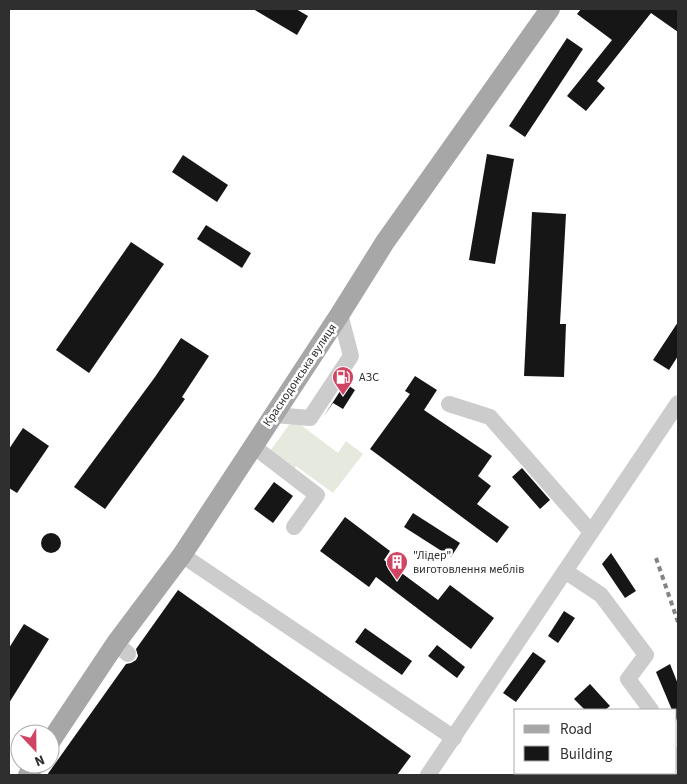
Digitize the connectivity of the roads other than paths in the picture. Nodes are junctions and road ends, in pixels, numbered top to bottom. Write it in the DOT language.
graph roads {
  1 [pos="550,9"];
  2 [pos="340,314"];
  3 [pos="678,403"];
  4 [pos="449,404"];
  5 [pos="274,415"];
  6 [pos="253,446"];
  7 [pos="294,527"];
  8 [pos="591,532"];
  9 [pos="182,555"];
  10 [pos="565,571"];
  11 [pos="649,709"];
  12 [pos="60,729"];
  13 [pos="454,738"];
  14 [pos="428,775"];
  1 -- 2 [label="main road, Краснодонська вулиця"];
  2 -- 5 [label="main road, Краснодонська вулиця"];
  2 -- 5 [label="street"];
  3 -- 8 [label="street"];
  4 -- 8 [label="street"];
  5 -- 6 [label="main road, Краснодонська вулиця"];
  6 -- 7 [label="street"];
  6 -- 9 [label="main road, Краснодонська вулиця"];
  8 -- 10 [label="street"];
  9 -- 12 [label="main road, Краснодонська вулиця"];
  9 -- 13 [label="street"];
  10 -- 11 [label="street"];
  10 -- 13 [label="street"];
  13 -- 14 [label="street"];
}
